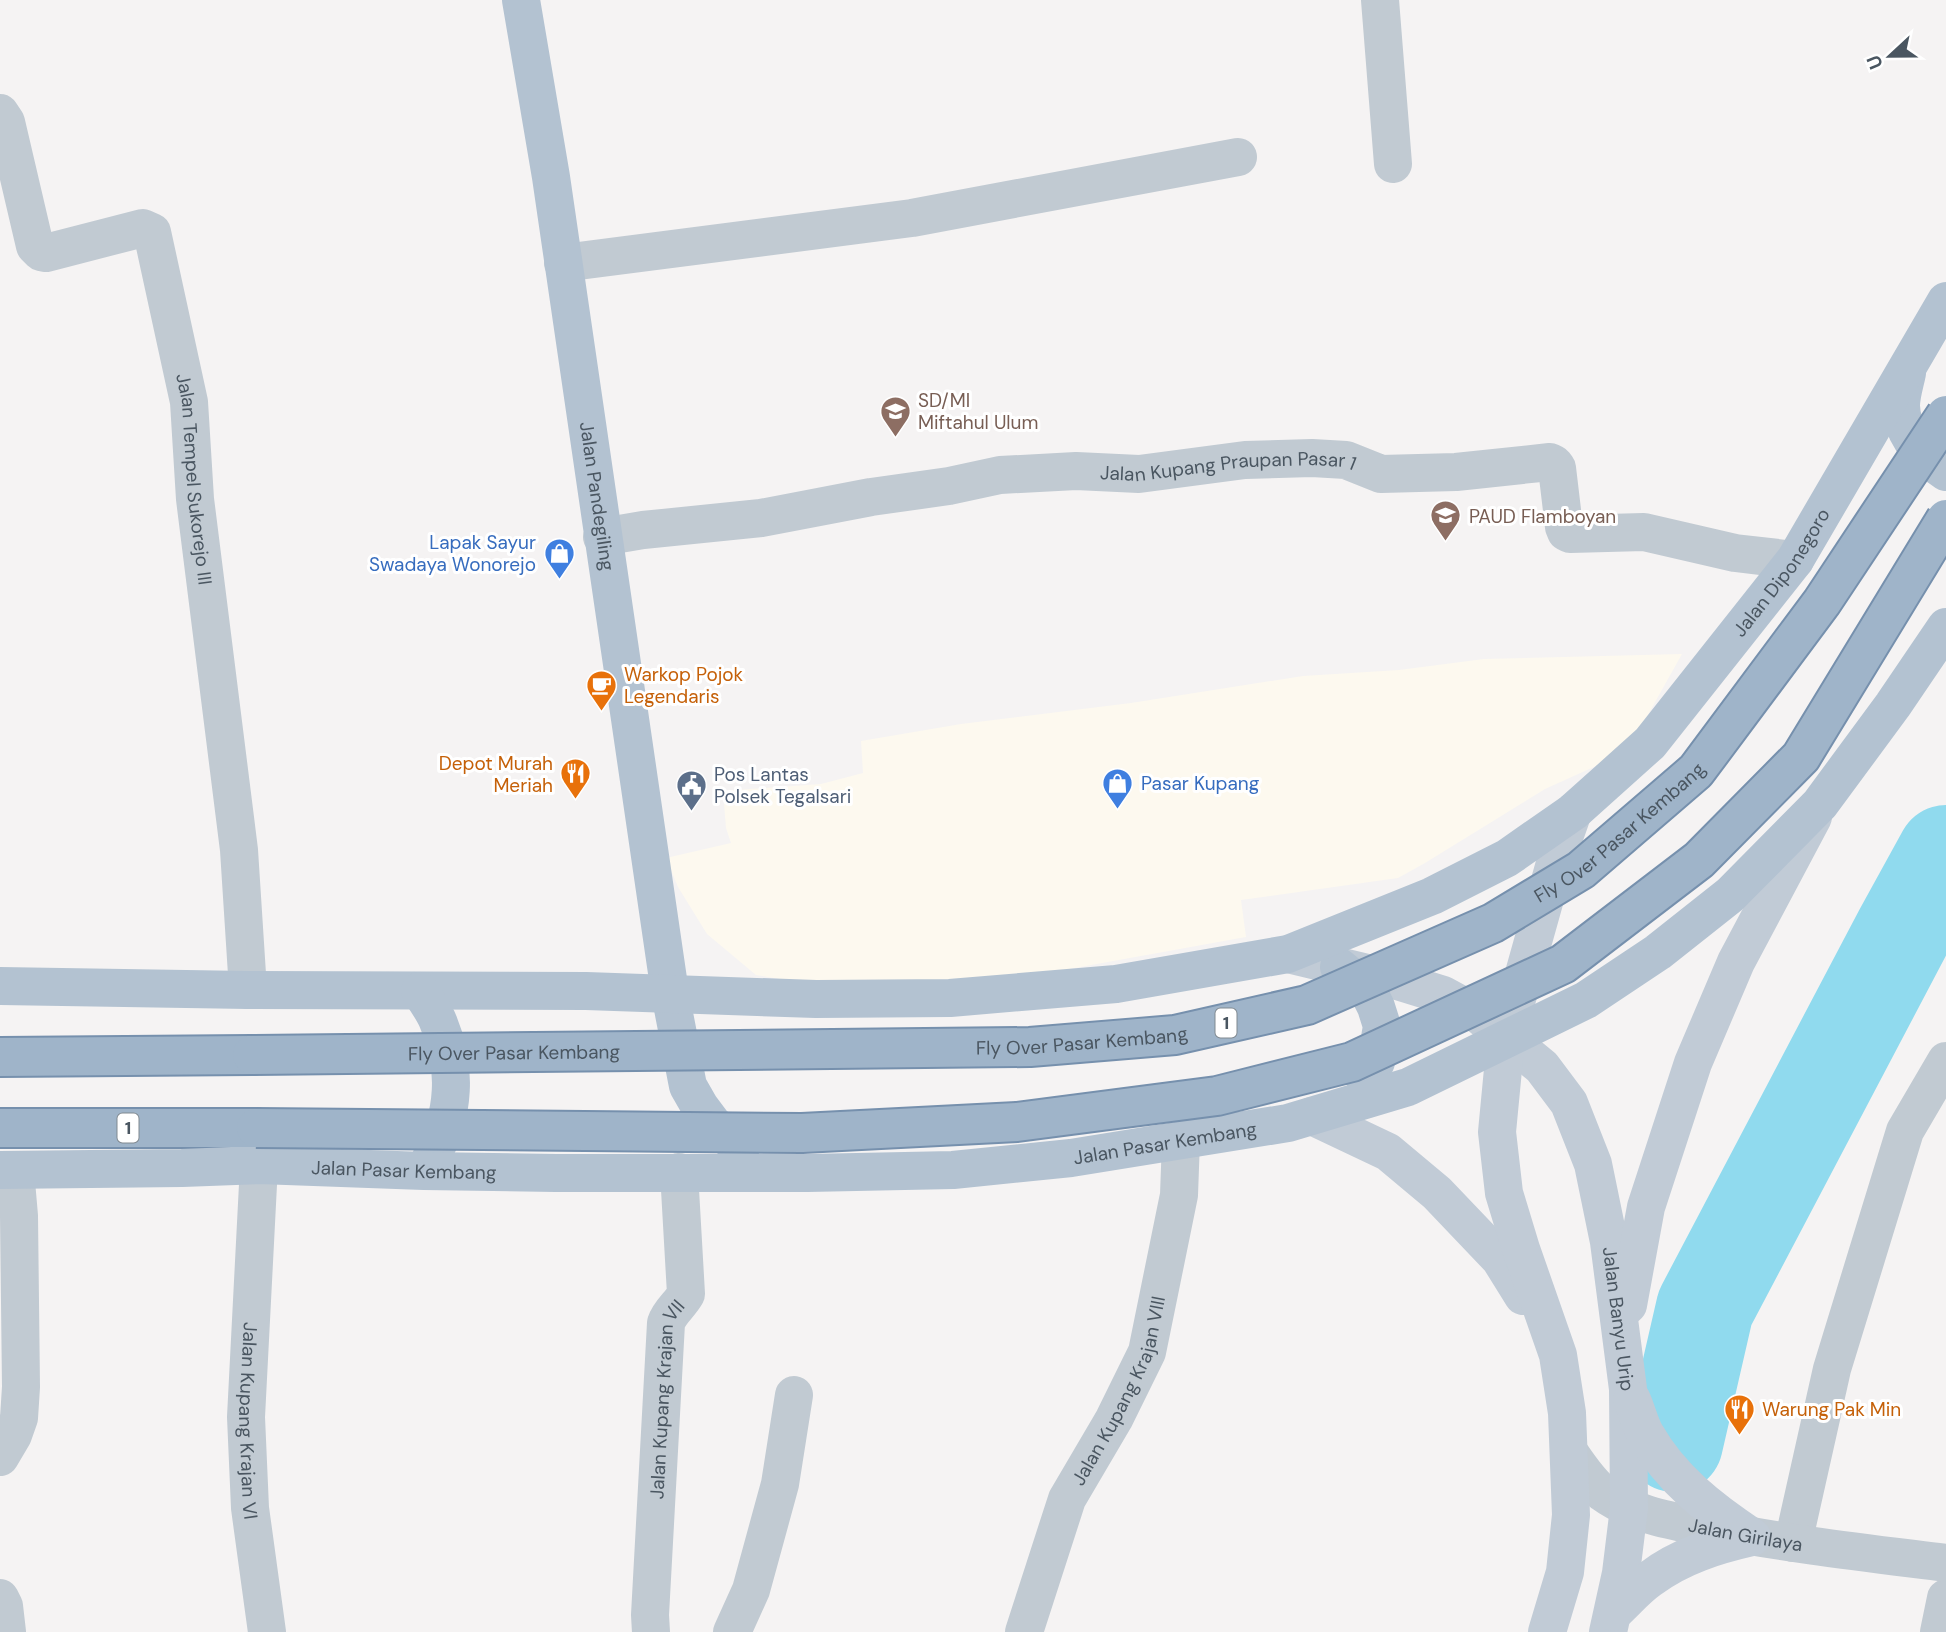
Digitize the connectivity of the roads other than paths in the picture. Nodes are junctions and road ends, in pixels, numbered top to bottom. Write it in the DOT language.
graph roads {
  1 [pos="522,0"];
  2 [pos="1380,0"];
  3 [pos="0,113"];
  4 [pos="1238,157"];
  5 [pos="1393,164"];
  6 [pos="563,263"];
  7 [pos="1946,301"];
  8 [pos="1909,366"];
  9 [pos="1946,415"];
  10 [pos="1946,472"];
  11 [pos="1946,519"];
  12 [pos="602,537"];
  13 [pos="1795,560"];
  14 [pos="1946,627"];
  15 [pos="1820,804"];
  16 [pos="1573,812"];
  17 [pos="1287,954"];
  18 [pos="1339,967"];
  19 [pos="0,986"];
  20 [pos="248,990"];
  21 [pos="420,991"];
  22 [pos="670,993"];
  23 [pos="1506,1038"];
  24 [pos="0,1057"];
  25 [pos="1946,1061"];
  26 [pos="1300,1120"];
  27 [pos="0,1128"];
  28 [pos="1181,1140"];
  29 [pos="259,1165"];
  30 [pos="7,1170"];
  31 [pos="424,1171"];
  32 [pos="679,1171"];
  33 [pos="808,1172"];
  34 [pos="1622,1338"];
  35 [pos="1558,1355"];
  36 [pos="1628,1389"];
  37 [pos="794,1395"];
  38 [pos="1569,1452"];
  39 [pos="0,1457"];
  40 [pos="1629,1508"];
  41 [pos="1752,1537"];
  42 [pos="1793,1543"];
  43 [pos="1946,1563"];
  44 [pos="0,1598"];
  45 [pos="1946,1598"];
  46 [pos="1611,1622"];
  47 [pos="7,1632"];
  48 [pos="267,1632"];
  49 [pos="650,1632"];
  50 [pos="732,1632"];
  51 [pos="1024,1632"];
  52 [pos="1547,1632"];
  53 [pos="1939,1632"];
  1 -- 6 [label="main road, Jalan Pandegiling"];
  2 -- 5 [label="street"];
  3 -- 20 [label="street, Jalan Tempel Sukorejo III"];
  4 -- 6 [label="street"];
  6 -- 12 [label="main road, Jalan Pandegiling"];
  7 -- 8 [label="main road, Jalan Diponegoro"];
  8 -- 10 [label="main road"];
  8 -- 13 [label="main road, Jalan Diponegoro"];
  9 -- 24 [label="highway, Fly Over Pasar Kembang / 1, bridge"];
  11 -- 27 [label="highway, 1, bridge"];
  12 -- 13 [label="street, Jalan Kupang Praupan Pasar 1"];
  12 -- 22 [label="main road, Jalan Pandegiling"];
  13 -- 16 [label="main road, Jalan Diponegoro"];
  14 -- 15 [label="main road"];
  15 -- 23 [label="main road"];
  15 -- 34 [label="main road"];
  16 -- 17 [label="main road"];
  16 -- 23 [label="main road"];
  17 -- 18 [label="main road"];
  17 -- 22 [label="main road"];
  18 -- 23 [label="main road, Jalan Banyu Urip"];
  18 -- 26 [label="main road"];
  19 -- 20 [label="main road"];
  20 -- 21 [label="main road"];
  21 -- 22 [label="main road"];
  21 -- 31 [label="main road"];
  22 -- 33 [label="main road, Jalan Pasar Kembang"];
  23 -- 26 [label="main road, Jalan Pasar Kembang"];
  23 -- 34 [label="main road, Jalan Banyu Urip"];
  23 -- 35 [label="main road"];
  25 -- 42 [label="street"];
  26 -- 28 [label="main road, Jalan Pasar Kembang"];
  26 -- 35 [label="main road"];
  28 -- 33 [label="main road, Jalan Pasar Kembang"];
  28 -- 51 [label="street, Jalan Kupang Krajan VIII"];
  29 -- 30 [label="main road, Jalan Pasar Kembang"];
  29 -- 31 [label="main road, Jalan Pasar Kembang"];
  29 -- 48 [label="street, Jalan Kupang Krajan VI"];
  30 -- 39 [label="street"];
  31 -- 32 [label="main road, Jalan Pasar Kembang"];
  32 -- 33 [label="main road, Jalan Pasar Kembang"];
  32 -- 49 [label="street, Jalan Kupang Krajan VII"];
  34 -- 36 [label="main road, Jalan Banyu Urip"];
  35 -- 38 [label="main road"];
  36 -- 40 [label="main road, Jalan Banyu Urip"];
  36 -- 41 [label="main road"];
  37 -- 50 [label="street"];
  38 -- 40 [label="street, Jalan Girilaya"];
  38 -- 52 [label="main road"];
  40 -- 41 [label="street, Jalan Girilaya"];
  40 -- 46 [label="main road, Jalan Banyu Urip"];
  41 -- 42 [label="street, Jalan Girilaya"];
  41 -- 46 [label="main road"];
  42 -- 43 [label="street, Jalan Girilaya"];
  44 -- 47 [label="street"];
  45 -- 53 [label="street"];
}
